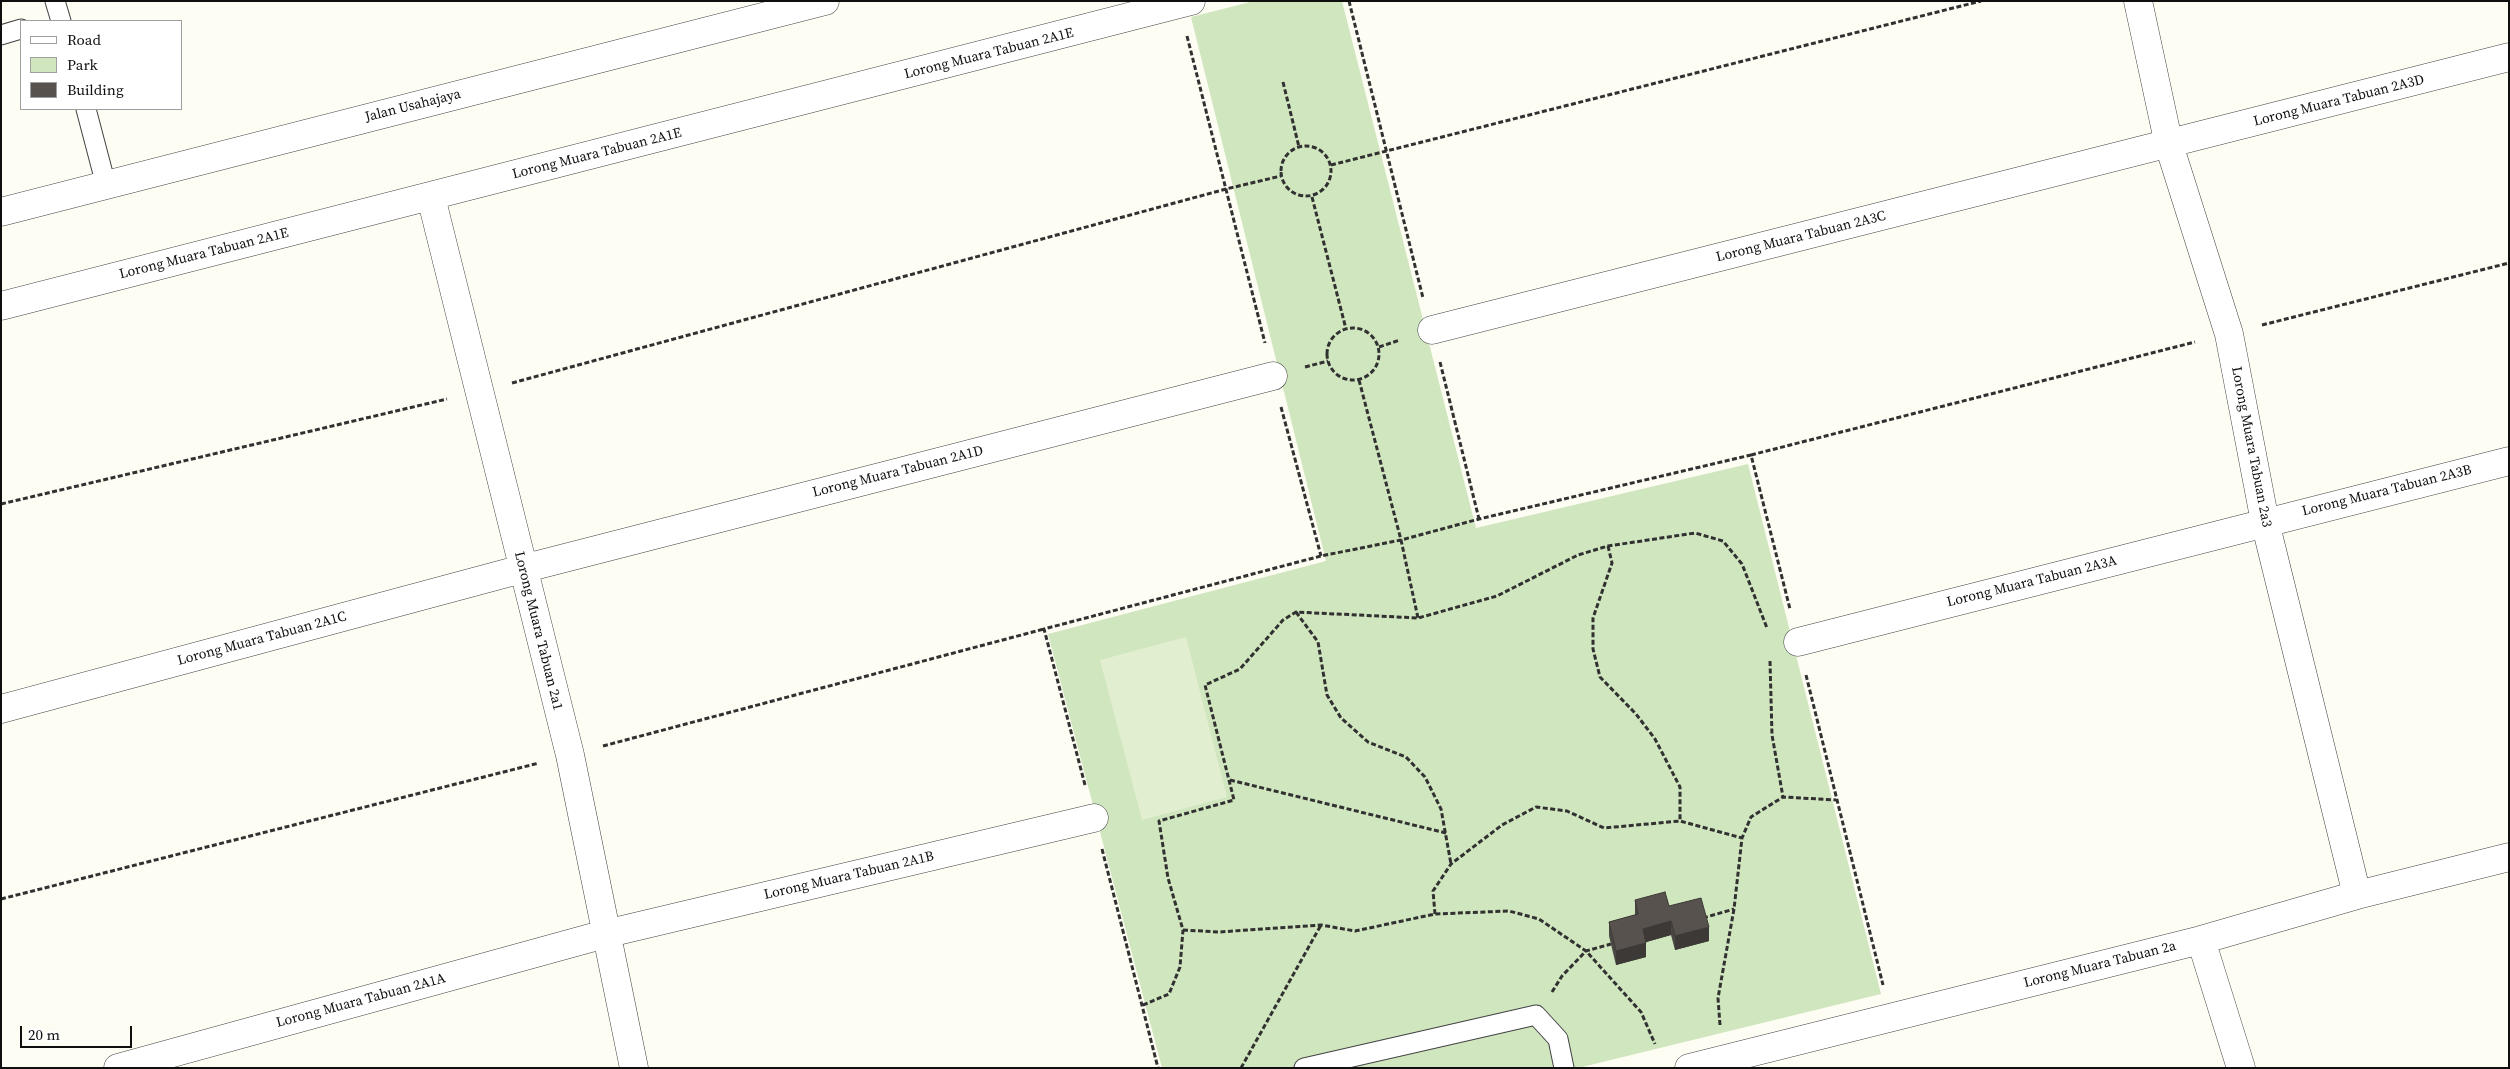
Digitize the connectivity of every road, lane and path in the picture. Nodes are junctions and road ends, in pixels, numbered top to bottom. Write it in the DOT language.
graph roads {
  1 [pos="825,1"];
  2 [pos="1349,1"];
  3 [pos="1981,1"];
  4 [pos="2138,1"];
  5 [pos="1185,3"];
  6 [pos="20,29"];
  7 [pos="1,35"];
  8 [pos="2509,57"];
  9 [pos="1283,82"];
  10 [pos="86,110"];
  11 [pos="2169,145"];
  12 [pos="1299,147"];
  13 [pos="1385,150"];
  14 [pos="1331,165"];
  15 [pos="1281,176"];
  16 [pos="106,185"];
  17 [pos="1226,189"];
  18 [pos="431,197"];
  19 [pos="1312,197"];
  20 [pos="1,212"];
  21 [pos="2509,263"];
  22 [pos="1,306"];
  23 [pos="1346,329"];
  24 [pos="1432,330"];
  25 [pos="2229,334"];
  26 [pos="1273,376"];
  27 [pos="1358,380"];
  28 [pos="479,392"];
  29 [pos="1751,455"];
  30 [pos="2509,461"];
  31 [pos="1,504"];
  32 [pos="1479,519"];
  33 [pos="2265,522"];
  34 [pos="1402,540"];
  35 [pos="1608,546"];
  36 [pos="1321,556"];
  37 [pos="522,569"];
  38 [pos="1296,612"];
  39 [pos="1418,618"];
  40 [pos="1044,629"];
  41 [pos="1768,635"];
  42 [pos="1798,642"];
  43 [pos="1770,659"];
  44 [pos="1,709"];
  45 [pos="570,755"];
  46 [pos="1230,780"];
  47 [pos="1783,797"];
  48 [pos="1836,800"];
  49 [pos="1094,818"];
  50 [pos="1680,821"];
  51 [pos="1446,833"];
  52 [pos="1742,838"];
  53 [pos="2509,857"];
  54 [pos="1452,864"];
  55 [pos="2357,895"];
  56 [pos="1,899"];
  57 [pos="1734,910"];
  58 [pos="1435,914"];
  59 [pos="1702,918"];
  60 [pos="1321,925"];
  61 [pos="1183,930"];
  62 [pos="605,934"];
  63 [pos="2200,940"];
  64 [pos="1611,944"];
  65 [pos="1586,951"];
  66 [pos="1143,1005"];
  67 [pos="1536,1015"];
  68 [pos="1892,1017"];
  69 [pos="1721,1031"];
  70 [pos="1655,1044"];
  71 [pos="118,1068"];
  72 [pos="634,1068"];
  73 [pos="1158,1068"];
  74 [pos="1241,1068"];
  75 [pos="1304,1068"];
  76 [pos="1564,1068"];
  77 [pos="1690,1068"];
  78 [pos="2241,1068"];
  1 -- 16 [label="street, Jalan Usahajaya"];
  2 -- 13 [label="path"];
  3 -- 13 [label="path"];
  4 -- 11 [label="street, Lorong Muara Tabuan 2a3"];
  5 -- 17 [label="path"];
  5 -- 18 [label="street, Lorong Muara Tabuan 2A1E"];
  6 -- 7 [label="lane"];
  8 -- 11 [label="street, Lorong Muara Tabuan 2A3D"];
  9 -- 12 [label="path"];
  10 -- 16 [label="lane"];
  11 -- 24 [label="street, Lorong Muara Tabuan 2A3C"];
  11 -- 25 [label="street, Lorong Muara Tabuan 2a3"];
  12 -- 14 [label="path"];
  12 -- 15 [label="path"];
  13 -- 14 [label="path"];
  13 -- 24 [label="path"];
  14 -- 19 [label="path"];
  15 -- 17 [label="path"];
  15 -- 19 [label="path"];
  16 -- 20 [label="street, Jalan Usahajaya"];
  17 -- 26 [label="path"];
  17 -- 28 [label="path"];
  18 -- 22 [label="street, Lorong Muara Tabuan 2A1E"];
  18 -- 28 [label="street, Lorong Muara Tabuan 2a1"];
  19 -- 23 [label="path"];
  21 -- 25 [label="path"];
  23 -- 27 [label="path"];
  23 -- 27 [label="path"];
  24 -- 32 [label="path"];
  25 -- 29 [label="path"];
  25 -- 33 [label="street, Lorong Muara Tabuan 2a3"];
  26 -- 36 [label="path"];
  26 -- 37 [label="street, Lorong Muara Tabuan 2A1D"];
  27 -- 34 [label="path"];
  28 -- 31 [label="path"];
  28 -- 37 [label="street, Lorong Muara Tabuan 2a1"];
  29 -- 32 [label="path"];
  29 -- 42 [label="path"];
  30 -- 33 [label="street, Lorong Muara Tabuan 2A3B"];
  32 -- 34 [label="path"];
  33 -- 42 [label="street, Lorong Muara Tabuan 2A3A"];
  33 -- 55 [label="street, Lorong Muara Tabuan 2a3"];
  34 -- 36 [label="path"];
  34 -- 39 [label="path"];
  35 -- 39 [label="path"];
  35 -- 41 [label="path"];
  35 -- 50 [label="path"];
  36 -- 40 [label="path"];
  37 -- 44 [label="street, Lorong Muara Tabuan 2A1C"];
  37 -- 45 [label="street, Lorong Muara Tabuan 2a1"];
  38 -- 39 [label="path"];
  38 -- 46 [label="path"];
  38 -- 51 [label="path"];
  40 -- 45 [label="path"];
  40 -- 49 [label="path"];
  42 -- 48 [label="path"];
  43 -- 47 [label="path"];
  45 -- 56 [label="path"];
  45 -- 62 [label="street, Lorong Muara Tabuan 2a1"];
  46 -- 51 [label="path"];
  46 -- 61 [label="path"];
  47 -- 48 [label="path"];
  47 -- 52 [label="path"];
  48 -- 68 [label="path"];
  49 -- 62 [label="street, Lorong Muara Tabuan 2A1B"];
  49 -- 66 [label="path"];
  50 -- 52 [label="path"];
  50 -- 54 [label="path"];
  51 -- 54 [label="path"];
  52 -- 57 [label="path"];
  53 -- 55 [label="street, Lorong Muara Tabuan 2a"];
  54 -- 58 [label="path"];
  55 -- 63 [label="street, Lorong Muara Tabuan 2a"];
  57 -- 59 [label="path"];
  57 -- 69 [label="path"];
  58 -- 60 [label="path"];
  58 -- 65 [label="path"];
  60 -- 61 [label="path"];
  60 -- 74 [label="path"];
  61 -- 66 [label="path"];
  62 -- 71 [label="street, Lorong Muara Tabuan 2A1A"];
  62 -- 72 [label="street, Lorong Muara Tabuan 2a1"];
  63 -- 68 [label="street, Lorong Muara Tabuan 2a"];
  63 -- 78 [label="street"];
  64 -- 65 [label="path"];
  65 -- 67 [label="path"];
  65 -- 70 [label="path"];
  66 -- 73 [label="path"];
  67 -- 75 [label="lane"];
  67 -- 76 [label="lane"];
  68 -- 77 [label="street, Lorong Muara Tabuan 2a"];
}
